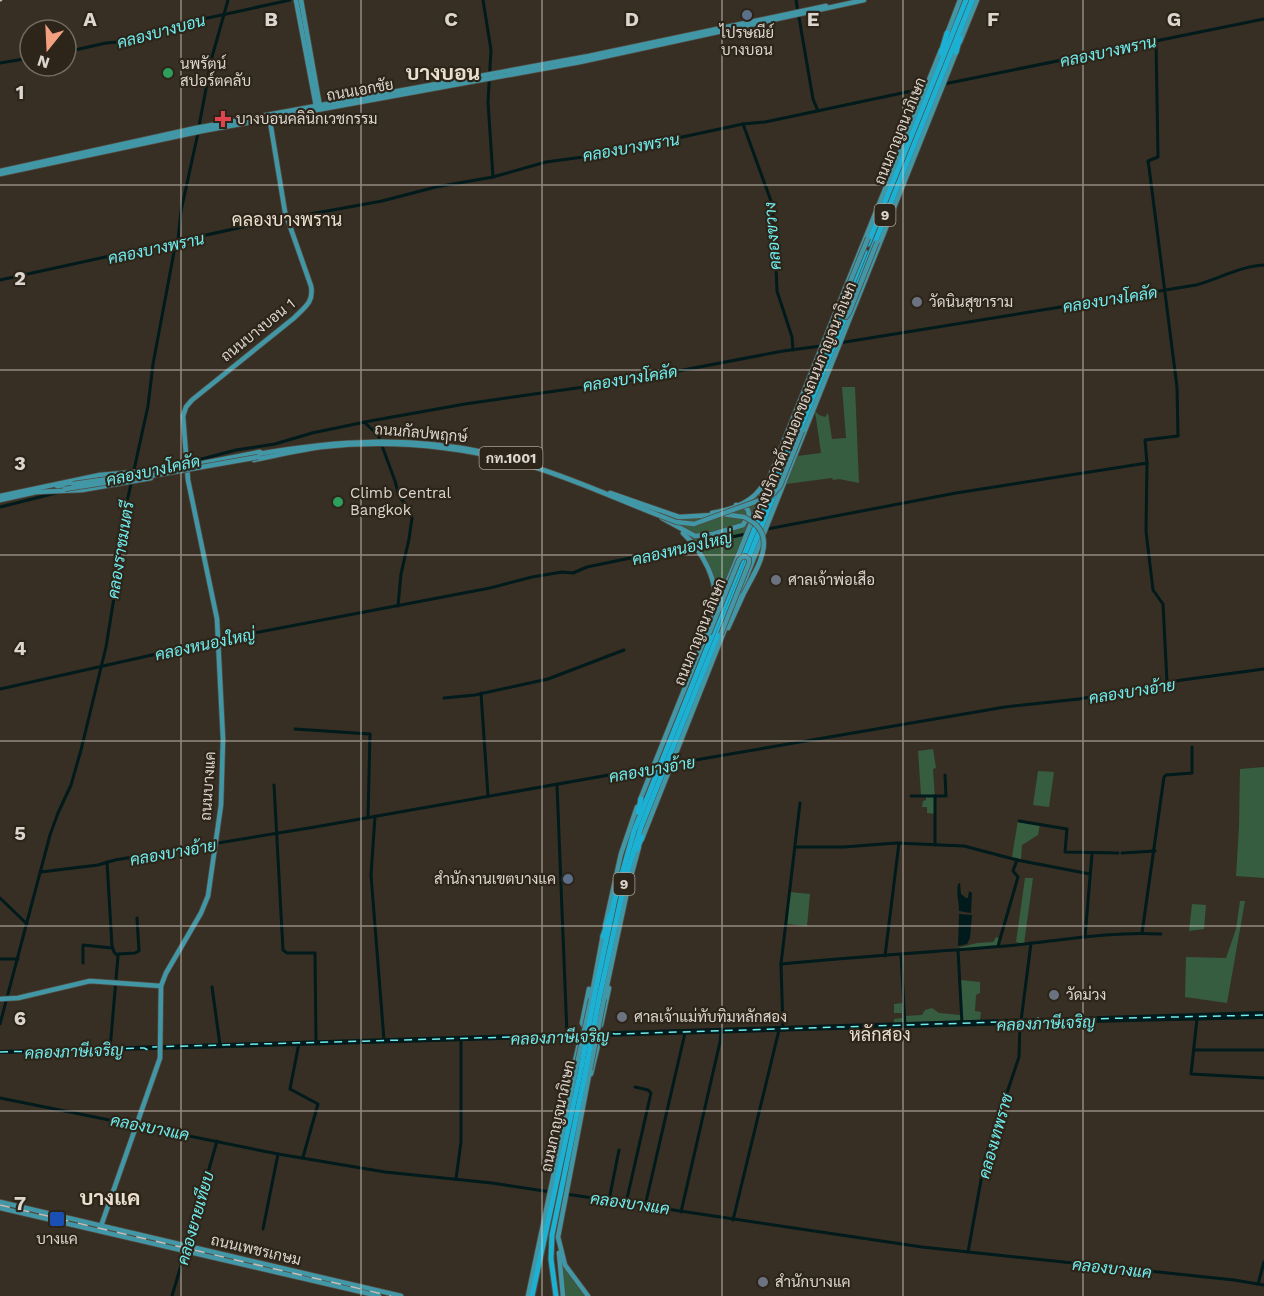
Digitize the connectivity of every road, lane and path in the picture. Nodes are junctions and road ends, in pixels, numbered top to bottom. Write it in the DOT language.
graph roads {
  1 [pos="852,0"];
  2 [pos="863,0"];
  3 [pos="972,0"];
  4 [pos="977,0"];
  5 [pos="299,1"];
  6 [pos="961,1"];
  7 [pos="969,8"];
  8 [pos="798,13"];
  9 [pos="947,33"];
  10 [pos="956,52"];
  11 [pos="944,76"];
  12 [pos="932,77"];
  13 [pos="937,94"];
  14 [pos="318,108"];
  15 [pos="270,116"];
  16 [pos="0,172"];
  17 [pos="875,214"];
  18 [pos="890,216"];
  19 [pos="834,337"];
  20 [pos="827,354"];
  21 [pos="812,406"];
  22 [pos="800,416"];
  23 [pos="789,427"];
  24 [pos="380,442"];
  25 [pos="296,449"];
  26 [pos="779,452"];
  27 [pos="258,455"];
  28 [pos="187,466"];
  29 [pos="763,485"];
  30 [pos="51,486"];
  31 [pos="66,490"];
  32 [pos="36,492"];
  33 [pos="0,498"];
  34 [pos="736,505"];
  35 [pos="638,507"];
  36 [pos="677,516"];
  37 [pos="757,520"];
  38 [pos="675,525"];
  39 [pos="753,541"];
  40 [pos="709,628"];
  41 [pos="722,634"];
  42 [pos="697,659"];
  43 [pos="666,757"];
  44 [pos="659,775"];
  45 [pos="641,799"];
  46 [pos="634,831"];
  47 [pos="642,837"];
  48 [pos="629,865"];
  49 [pos="615,898"];
  50 [pos="603,936"];
  51 [pos="616,947"];
  52 [pos="600,950"];
  53 [pos="160,986"];
  54 [pos="4,999"];
  55 [pos="597,999"];
  56 [pos="583,1069"];
  57 [pos="579,1107"];
  58 [pos="567,1113"];
  59 [pos="580,1118"];
  60 [pos="565,1123"];
  61 [pos="577,1133"];
  62 [pos="563,1152"];
  63 [pos="559,1183"];
  64 [pos="0,1202"];
  65 [pos="555,1202"];
  66 [pos="0,1208"];
  67 [pos="101,1226"];
  68 [pos="106,1232"];
  69 [pos="558,1241"];
  70 [pos="186,1249"];
  71 [pos="256,1265"];
  72 [pos="379,1296"];
  73 [pos="401,1296"];
  74 [pos="530,1296"];
  75 [pos="556,1296"];
  76 [pos="563,1296"];
  77 [pos="588,1296"];
  1 -- 8 [label="main road, ถนนเอกชัย"];
  2 -- 8 [label="main road, ถนนเอกชัย"];
  3 -- 7 [label="highway, ถนนกาญจนาภิเษก / 9"];
  4 -- 10 [label="main road"];
  5 -- 14 [label="main road"];
  6 -- 9 [label="main road"];
  6 -- 12 [label="highway, ถนนกาญจนาภิเษก / 9"];
  7 -- 10 [label="highway"];
  7 -- 11 [label="highway, ถนนกาญจนาภิเษก / 9"];
  8 -- 14 [label="main road, ถนนเอกชัย"];
  9 -- 12 [label="highway"];
  10 -- 11 [label="main road"];
  11 -- 13 [label="highway, ถนนกาญจนาภิเษก / 9"];
  12 -- 17 [label="main road"];
  12 -- 19 [label="highway, ถนนกาญจนาภิเษก / 9"];
  13 -- 18 [label="main road, ทางบริการด้านนอกของถนนกาญจนาภิเษก"];
  13 -- 19 [label="highway, ถนนกาญจนาภิเษก / 9"];
  14 -- 15 [label="main road, ถนนเอกชัย"];
  15 -- 16 [label="main road, ถนนเอกชัย"];
  15 -- 28 [label="main road, ถนนบางบอน 1"];
  17 -- 18 [label="main road, bridge"];
  17 -- 19 [label="main road"];
  18 -- 19 [label="main road, ทางบริการด้านนอกของถนนกาญจนาภิเษก"];
  19 -- 20 [label="highway, ถนนกาญจนาภิเษก / 9"];
  19 -- 20 [label="main road"];
  20 -- 21 [label="highway, ถนนกาญจนาภิเษก / 9"];
  20 -- 22 [label="highway, ถนนกาญจนาภิเษก / 9"];
  20 -- 23 [label="main road"];
  21 -- 35 [label="main road, bridge"];
  21 -- 37 [label="highway, ถนนกาญจนาภิเษก / 9"];
  22 -- 26 [label="highway"];
  22 -- 37 [label="highway, ถนนกาญจนาภิเษก / 9"];
  23 -- 26 [label="main road"];
  23 -- 29 [label="main road"];
  24 -- 25 [label="main road, ถนนกัลปพฤกษ์ / กท.1001"];
  24 -- 35 [label="main road, ถนนกัลปพฤกษ์ / กท.1001"];
  24 -- 36 [label="main road, ถนนกัลปพฤกษ์ / กท.1001"];
  25 -- 27 [label="main road, ถนนกัลปพฤกษ์ / กท.1001"];
  25 -- 28 [label="main road, ถนนกัลปพฤกษ์ / กท.1001"];
  26 -- 37 [label="main road"];
  27 -- 30 [label="main road, ถนนกัลปพฤกษ์ / กท.1001, bridge"];
  27 -- 31 [label="main road, ถนนกัลปพฤกษ์ / กท.1001, bridge"];
  28 -- 30 [label="main road, ถนนกัลปพฤกษ์ / กท.1001, bridge"];
  28 -- 31 [label="main road, ถนนกัลปพฤกษ์ / กท.1001, bridge"];
  28 -- 53 [label="main road, ถนนบางแค"];
  29 -- 34 [label="main road"];
  29 -- 37 [label="main road"];
  30 -- 33 [label="main road, ถนนกัลปพฤกษ์ / กท.1001"];
  31 -- 32 [label="main road, ถนนกัลปพฤกษ์ / กท.1001, bridge"];
  31 -- 32 [label="main road, ถนนกัลปพฤกษ์ / กท.1001"];
  32 -- 33 [label="main road, ถนนกัลปพฤกษ์ / กท.1001"];
  34 -- 36 [label="main road"];
  34 -- 37 [label="main road"];
  35 -- 38 [label="main road"];
  36 -- 41 [label="main road, bridge"];
  37 -- 38 [label="main road"];
  37 -- 39 [label="highway, ถนนกาญจนาภิเษก / 9"];
  37 -- 39 [label="main road"];
  38 -- 40 [label="main road"];
  39 -- 40 [label="main road"];
  39 -- 41 [label="main road, ทางบริการด้านนอกของถนนกาญจนาภิเษก"];
  39 -- 43 [label="highway, ถนนกาญจนาภิเษก / 9"];
  40 -- 42 [label="main road"];
  41 -- 42 [label="main road, bridge"];
  41 -- 43 [label="main road"];
  42 -- 43 [label="main road"];
  43 -- 44 [label="highway, ถนนกาญจนาภิเษก / 9"];
  43 -- 44 [label="main road"];
  44 -- 45 [label="main road"];
  44 -- 46 [label="highway, ถนนกาญจนาภิเษก / 9"];
  44 -- 47 [label="main road"];
  44 -- 48 [label="highway, ถนนกาญจนาภิเษก / 9"];
  45 -- 46 [label="highway"];
  45 -- 50 [label="main road"];
  46 -- 49 [label="highway, ถนนกาญจนาภิเษก / 9"];
  47 -- 48 [label="highway"];
  47 -- 51 [label="main road"];
  48 -- 55 [label="highway, ถนนกาญจนาภิเษก / 9"];
  49 -- 50 [label="highway"];
  49 -- 55 [label="highway, ถนนกาญจนาภิเษก / 9"];
  50 -- 52 [label="main road"];
  51 -- 52 [label="main road"];
  51 -- 55 [label="main road"];
  52 -- 55 [label="main road"];
  53 -- 54 [label="main road"];
  53 -- 67 [label="main road, ถนนบางแค"];
  55 -- 56 [label="highway, ถนนกาญจนาภิเษก / 9, bridge"];
  55 -- 56 [label="main road, bridge"];
  56 -- 57 [label="highway, ถนนกาญจนาภิเษก / 9"];
  56 -- 58 [label="main road"];
  56 -- 59 [label="main road"];
  56 -- 62 [label="highway, ถนนกาญจนาภิเษก / 9"];
  57 -- 61 [label="highway"];
  57 -- 63 [label="highway, ถนนกาญจนาภิเษก / 9"];
  58 -- 60 [label="main road"];
  58 -- 62 [label="highway"];
  59 -- 60 [label="main road"];
  59 -- 61 [label="main road"];
  60 -- 63 [label="main road"];
  61 -- 63 [label="main road"];
  62 -- 63 [label="highway, ถนนกาญจนาภิเษก / 9"];
  63 -- 65 [label="highway, ถนนกาญจนาภิเษก / 9"];
  63 -- 65 [label="main road"];
  64 -- 67 [label="main road, ถนนเพชรเกษม"];
  65 -- 69 [label="main road"];
  65 -- 74 [label="main road"];
  65 -- 74 [label="highway, ถนนกาญจนาภิเษก / 9"];
  65 -- 75 [label="highway, ถนนกาญจนาภิเษก / 9"];
  66 -- 68 [label="main road, ถนนเพชรเกษม"];
  67 -- 68 [label="main road"];
  67 -- 70 [label="main road, ถนนเพชรเกษม"];
  68 -- 70 [label="main road, ถนนเพชรเกษม"];
  69 -- 76 [label="main road"];
  69 -- 77 [label="main road"];
  70 -- 71 [label="main road, ถนนเพชรเกษม"];
  71 -- 72 [label="main road, ถนนเพชรเกษม"];
  71 -- 73 [label="main road, ถนนเพชรเกษม"];
}
